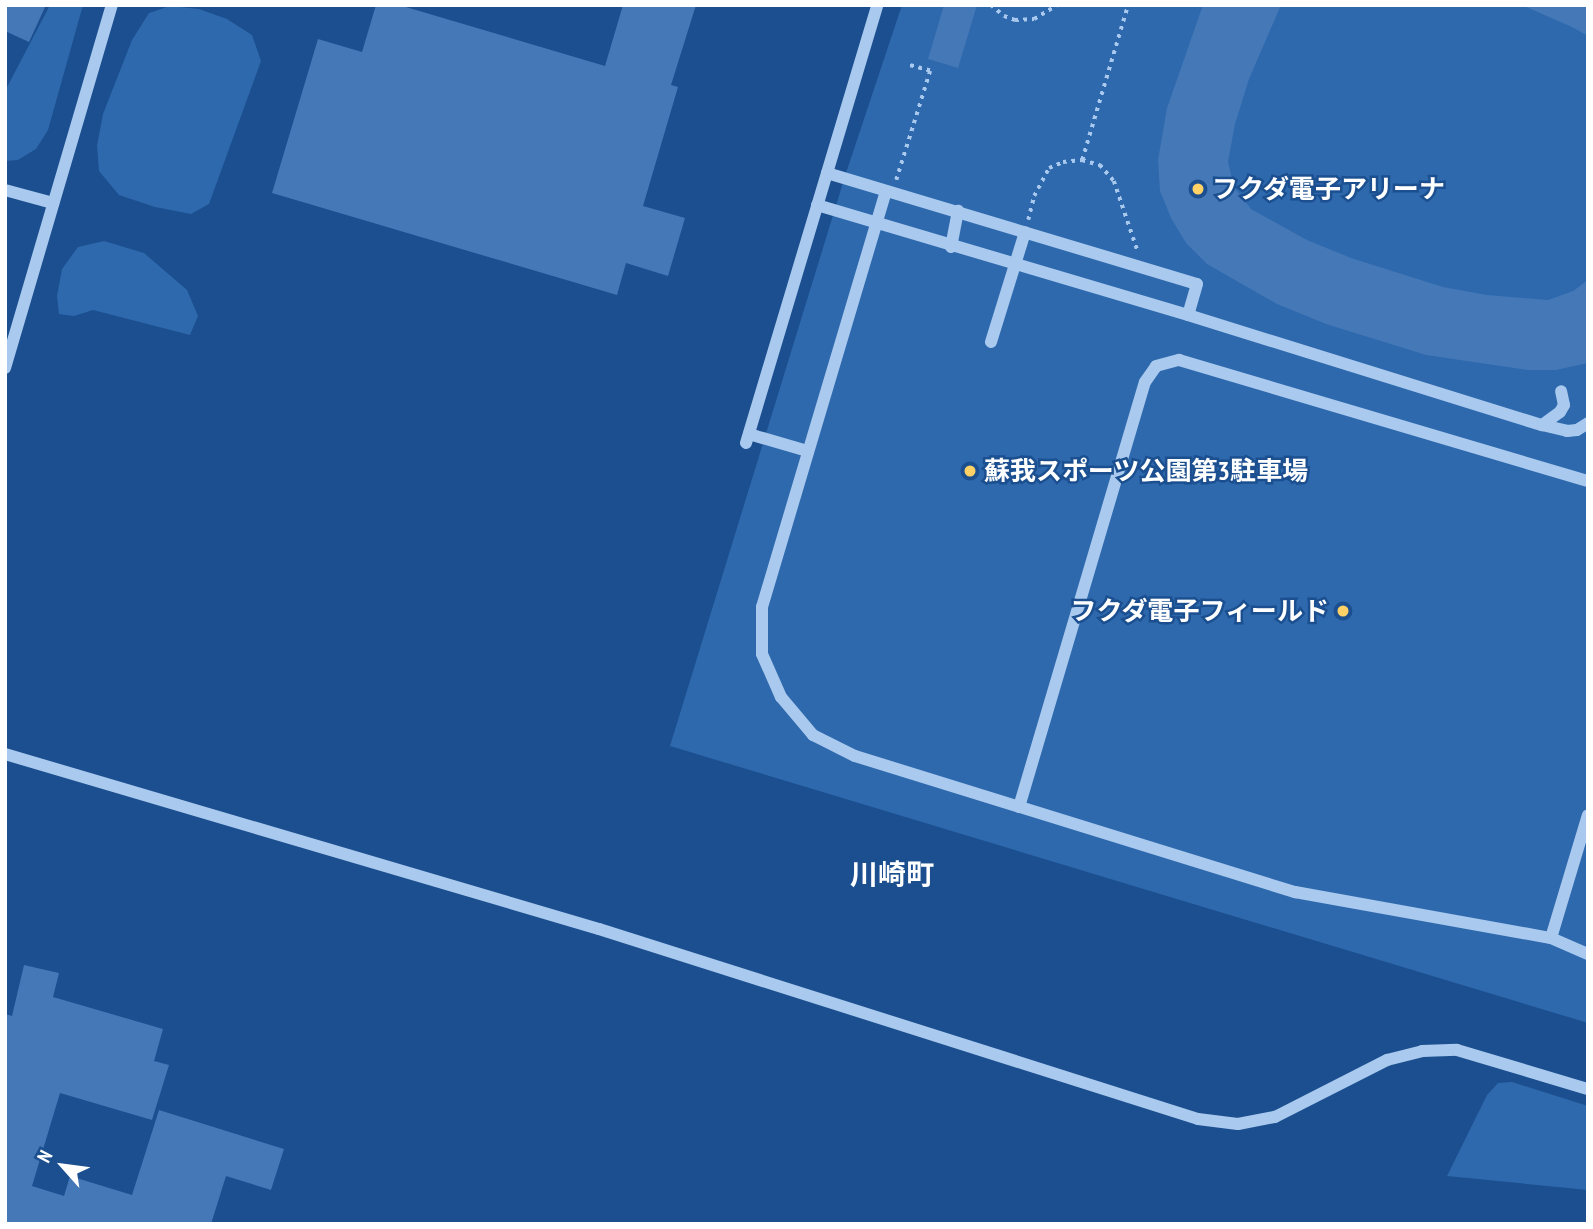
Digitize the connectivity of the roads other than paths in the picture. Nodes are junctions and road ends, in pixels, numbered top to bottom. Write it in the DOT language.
graph roads {
  1 [pos="112,5"];
  2 [pos="877,5"];
  3 [pos="827,173"];
  4 [pos="5,190"];
  5 [pos="889,191"];
  6 [pos="53,203"];
  7 [pos="817,205"];
  8 [pos="958,211"];
  9 [pos="876,223"];
  10 [pos="1025,232"];
  11 [pos="950,247"];
  12 [pos="1015,262"];
  13 [pos="1188,315"];
  14 [pos="991,342"];
  15 [pos="5,368"];
  16 [pos="1560,391"];
  17 [pos="1588,423"];
  18 [pos="1542,425"];
  19 [pos="807,451"];
  20 [pos="1588,481"];
  21 [pos="5,754"];
  22 [pos="1019,807"];
  23 [pos="1588,815"];
  24 [pos="1551,938"];
  25 [pos="1588,954"];
  26 [pos="1588,1089"];
  1 -- 6 [label="street"];
  2 -- 3 [label="street"];
  3 -- 5 [label="street"];
  3 -- 7 [label="street"];
  4 -- 6 [label="street"];
  5 -- 8 [label="street"];
  5 -- 9 [label="street"];
  6 -- 15 [label="street"];
  7 -- 9 [label="street"];
  7 -- 19 [label="street"];
  8 -- 10 [label="street"];
  8 -- 11 [label="street"];
  9 -- 11 [label="street"];
  9 -- 19 [label="street"];
  10 -- 12 [label="street"];
  10 -- 13 [label="street"];
  11 -- 12 [label="street"];
  12 -- 13 [label="street"];
  12 -- 14 [label="street"];
  13 -- 18 [label="street"];
  16 -- 18 [label="street"];
  17 -- 18 [label="street"];
  19 -- 22 [label="street"];
  20 -- 22 [label="street"];
  21 -- 26 [label="street"];
  22 -- 24 [label="street"];
  23 -- 24 [label="street"];
  24 -- 25 [label="street"];
}
